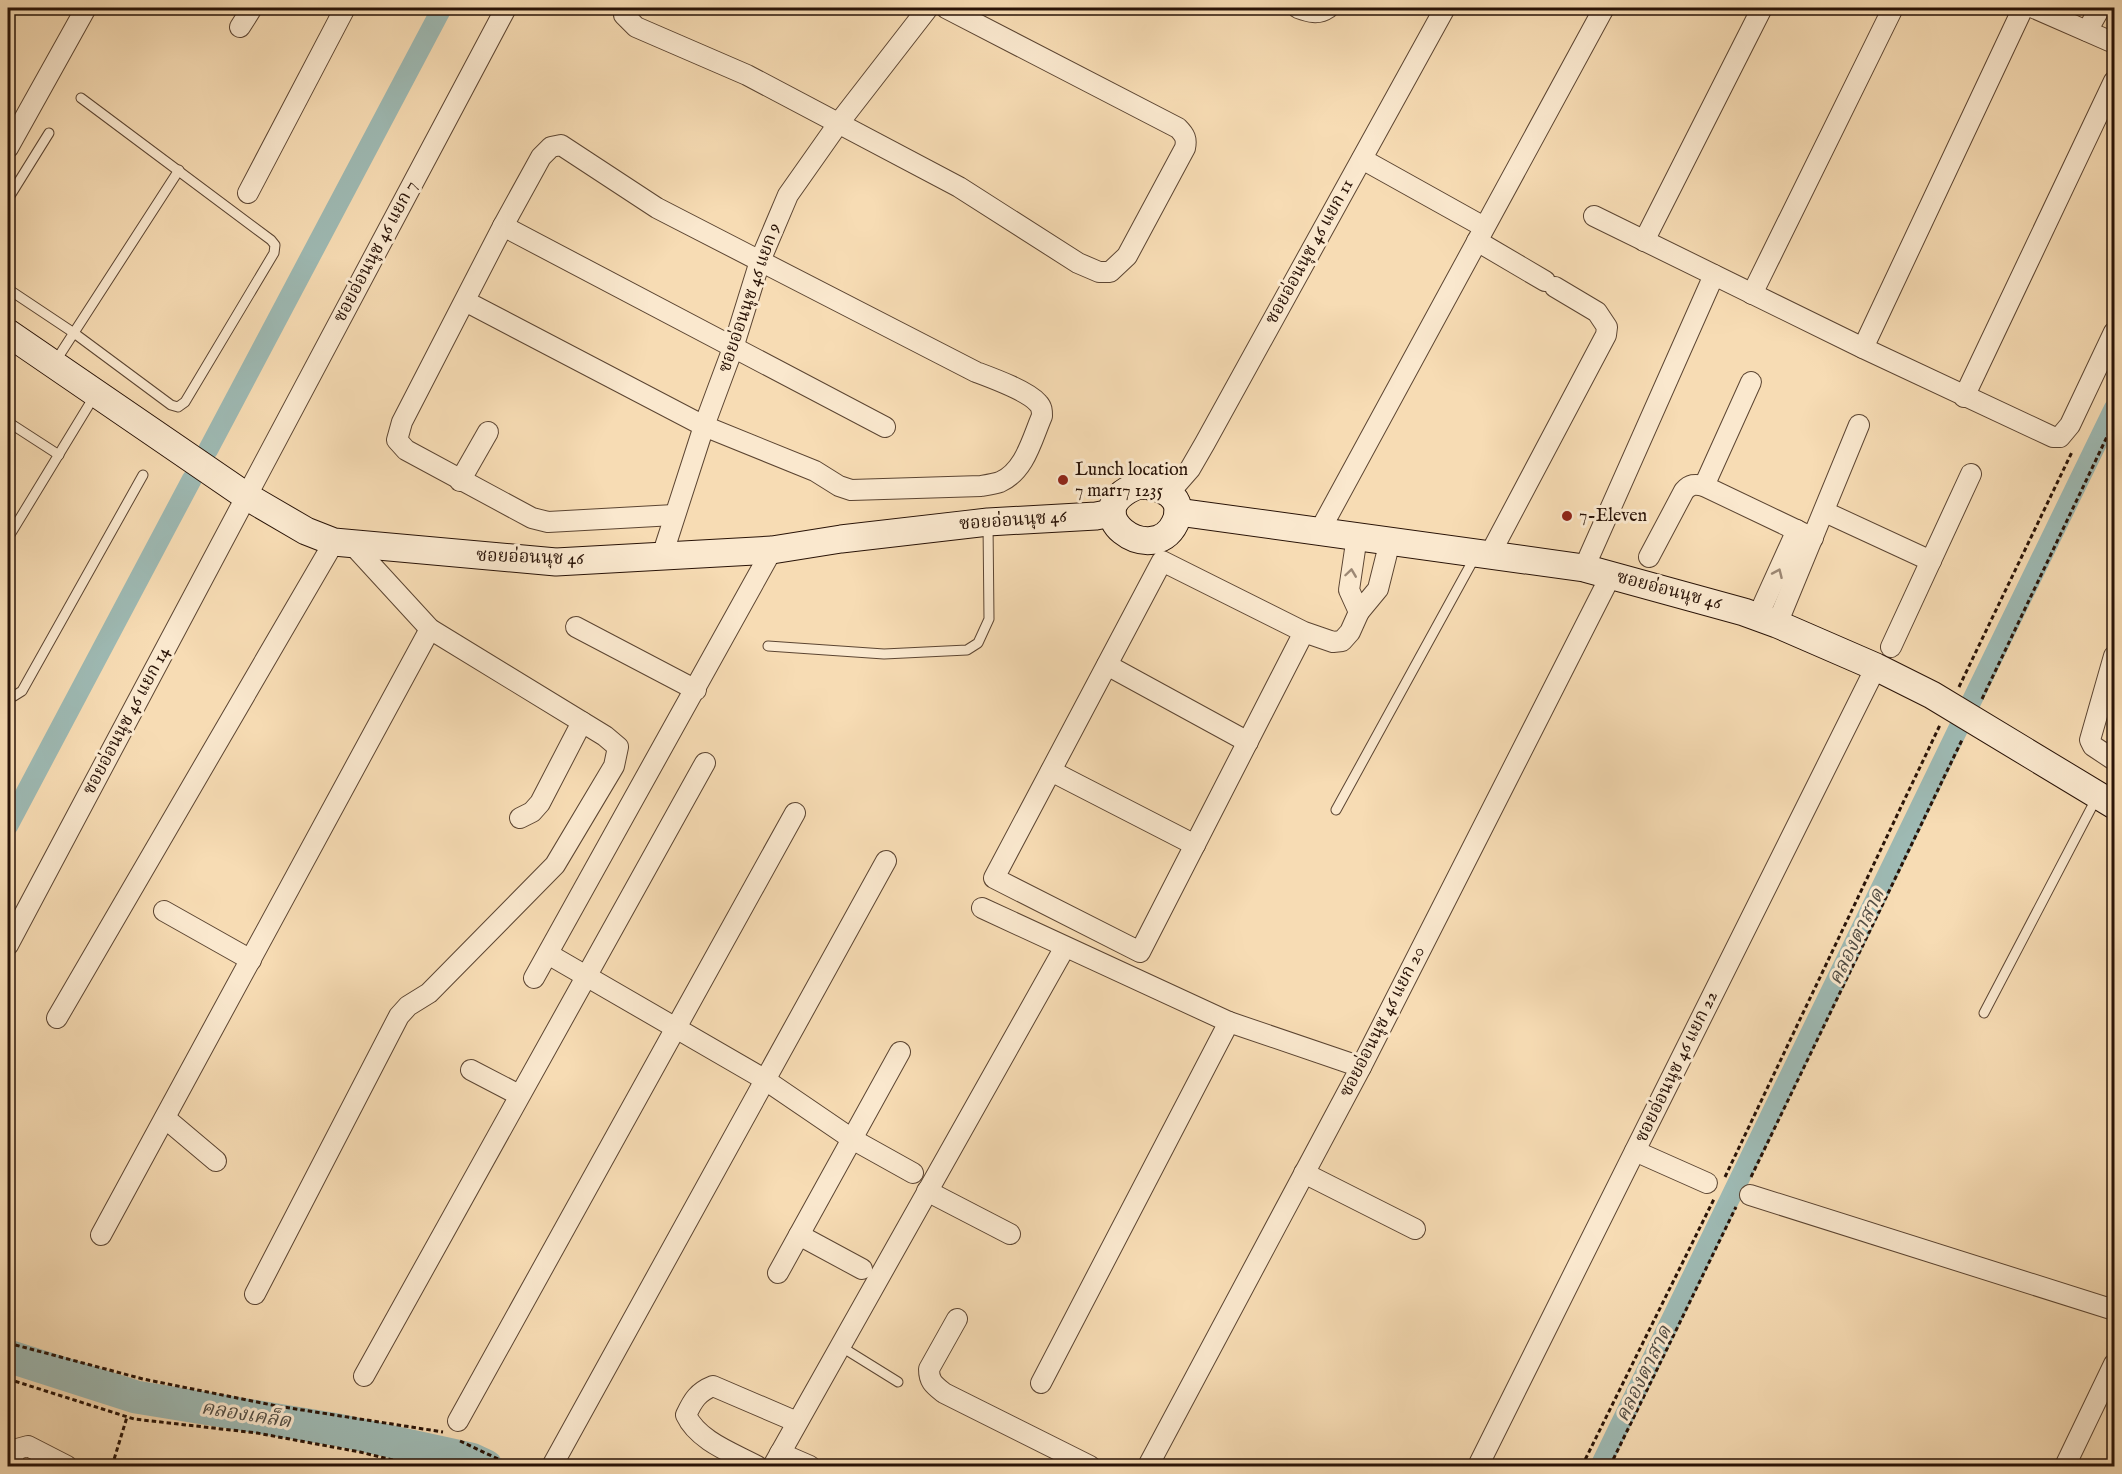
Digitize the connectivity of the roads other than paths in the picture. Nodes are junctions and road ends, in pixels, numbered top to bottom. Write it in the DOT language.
graph roads {
  1 [pos="86,8"];
  2 [pos="252,8"];
  3 [pos="345,8"];
  4 [pos="506,8"];
  5 [pos="625,8"];
  6 [pos="928,8"];
  7 [pos="946,8"];
  8 [pos="1298,8"];
  9 [pos="1328,8"];
  10 [pos="1445,8"];
  11 [pos="1604,8"];
  12 [pos="1762,8"];
  13 [pos="1893,8"];
  14 [pos="2023,8"];
  15 [pos="2034,8"];
  16 [pos="2100,8"];
  17 [pos="240,27"];
  18 [pos="2087,31"];
  19 [pos="2115,43"];
  20 [pos="2115,81"];
  21 [pos="81,98"];
  22 [pos="838,124"];
  23 [pos="49,133"];
  24 [pos="8,148"];
  25 [pos="1362,159"];
  26 [pos="179,170"];
  27 [pos="248,193"];
  28 [pos="8,199"];
  29 [pos="1594,216"];
  30 [pos="502,226"];
  31 [pos="1480,234"];
  32 [pos="1644,241"];
  33 [pos="760,261"];
  34 [pos="1714,275"];
  35 [pos="8,290"];
  36 [pos="1752,294"];
  37 [pos="465,301"];
  38 [pos="2115,332"];
  39 [pos="8,333"];
  40 [pos="74,333"];
  41 [pos="733,348"];
  42 [pos="1863,348"];
  43 [pos="54,364"];
  44 [pos="1751,382"];
  45 [pos="96,393"];
  46 [pos="1964,397"];
  47 [pos="8,422"];
  48 [pos="1859,425"];
  49 [pos="704,426"];
  50 [pos="885,427"];
  51 [pos="488,432"];
  52 [pos="59,455"];
  53 [pos="143,474"];
  54 [pos="1971,474"];
  55 [pos="460,480"];
  56 [pos="1704,486"];
  57 [pos="246,496"];
  58 [pos="1174,502"];
  59 [pos="1825,512"];
  60 [pos="1112,513"];
  61 [pos="674,515"];
  62 [pos="988,522"];
  63 [pos="1319,532"];
  64 [pos="1805,534"];
  65 [pos="1357,536"];
  66 [pos="8,538"];
  67 [pos="1389,541"];
  68 [pos="343,543"];
  69 [pos="772,550"];
  70 [pos="1483,554"];
  71 [pos="662,556"];
  72 [pos="1649,557"];
  73 [pos="1931,561"];
  74 [pos="1584,568"];
  75 [pos="1611,575"];
  76 [pos="1359,612"];
  77 [pos="1767,620"];
  78 [pos="576,627"];
  79 [pos="430,629"];
  80 [pos="1304,632"];
  81 [pos="768,646"];
  82 [pos="2115,656"];
  83 [pos="1883,657"];
  84 [pos="1107,665"];
  85 [pos="696,690"];
  86 [pos="8,696"];
  87 [pos="582,722"];
  88 [pos="1248,742"];
  89 [pos="2115,760"];
  90 [pos="705,764"];
  91 [pos="1051,771"];
  92 [pos="2106,800"];
  93 [pos="1336,810"];
  94 [pos="795,813"];
  95 [pos="520,818"];
  96 [pos="1195,845"];
  97 [pos="886,861"];
  98 [pos="982,908"];
  99 [pos="164,911"];
  100 [pos="8,945"];
  101 [pos="1065,947"];
  102 [pos="548,954"];
  103 [pos="250,960"];
  104 [pos="586,975"];
  105 [pos="534,978"];
  106 [pos="1984,1013"];
  107 [pos="57,1018"];
  108 [pos="1229,1022"];
  109 [pos="676,1027"];
  110 [pos="900,1052"];
  111 [pos="1360,1067"];
  112 [pos="471,1070"];
  113 [pos="764,1080"];
  114 [pos="519,1095"];
  115 [pos="165,1118"];
  116 [pos="852,1139"];
  117 [pos="1635,1151"];
  118 [pos="216,1161"];
  119 [pos="913,1173"];
  120 [pos="1304,1173"];
  121 [pos="1717,1183"];
  122 [pos="927,1191"];
  123 [pos="1747,1191"];
  124 [pos="1415,1229"];
  125 [pos="101,1234"];
  126 [pos="1010,1234"];
  127 [pos="800,1235"];
  128 [pos="862,1269"];
  129 [pos="778,1273"];
  130 [pos="255,1294"];
  131 [pos="2115,1310"];
  132 [pos="957,1319"];
  133 [pos="840,1346"];
  134 [pos="2115,1364"];
  135 [pos="364,1376"];
  136 [pos="898,1382"];
  137 [pos="1041,1383"];
  138 [pos="458,1421"];
  139 [pos="797,1422"];
  140 [pos="776,1460"];
  141 [pos="8,1465"];
  142 [pos="64,1465"];
  143 [pos="552,1466"];
  144 [pos="757,1467"];
  145 [pos="810,1467"];
  146 [pos="1090,1467"];
  147 [pos="1148,1467"];
  148 [pos="1478,1467"];
  149 [pos="2065,1467"];
  1 -- 24 [label="street"];
  2 -- 17 [label="street"];
  3 -- 27 [label="street"];
  4 -- 57 [label="street, ซอยอ่อนนุช 46 แยก 7"];
  5 -- 22 [label="street"];
  6 -- 22 [label="street, ซอยอ่อนนุช 46 แยก 9"];
  7 -- 22 [label="street"];
  8 -- 9 [label="street"];
  10 -- 25 [label="street, ซอยอ่อนนุช 46 แยก 11"];
  11 -- 31 [label="street"];
  12 -- 32 [label="street"];
  13 -- 36 [label="street"];
  14 -- 42 [label="street"];
  15 -- 18 [label="street"];
  16 -- 18 [label="street"];
  18 -- 19 [label="street"];
  20 -- 46 [label="street"];
  21 -- 26 [label="lane"];
  22 -- 33 [label="street, ซอยอ่อนนุช 46 แยก 9"];
  23 -- 28 [label="lane"];
  25 -- 31 [label="street"];
  25 -- 58 [label="street, ซอยอ่อนนุช 46 แยก 11"];
  26 -- 40 [label="lane"];
  26 -- 40 [label="lane"];
  29 -- 32 [label="street"];
  30 -- 33 [label="street"];
  30 -- 37 [label="street"];
  30 -- 41 [label="street"];
  31 -- 63 [label="street"];
  31 -- 70 [label="street"];
  32 -- 34 [label="street"];
  33 -- 41 [label="street, ซอยอ่อนนุช 46 แยก 9"];
  33 -- 49 [label="street"];
  34 -- 36 [label="street"];
  34 -- 74 [label="street"];
  35 -- 40 [label="lane"];
  36 -- 42 [label="street"];
  37 -- 49 [label="street"];
  37 -- 55 [label="street"];
  38 -- 46 [label="street"];
  39 -- 43 [label="street, ซอยอ่อนนุช 46"];
  40 -- 43 [label="lane"];
  41 -- 49 [label="street, ซอยอ่อนนุช 46 แยก 9"];
  41 -- 50 [label="street"];
  42 -- 46 [label="street"];
  43 -- 45 [label="street, ซอยอ่อนนุช 46"];
  44 -- 56 [label="street"];
  45 -- 52 [label="lane"];
  45 -- 57 [label="street, ซอยอ่อนนุช 46"];
  47 -- 52 [label="lane"];
  48 -- 59 [label="street"];
  49 -- 61 [label="street, ซอยอ่อนนุช 46 แยก 9"];
  51 -- 55 [label="street"];
  52 -- 66 [label="lane"];
  53 -- 86 [label="lane"];
  54 -- 73 [label="street, ซอยอ่อนนุช 46 แยก 22"];
  55 -- 61 [label="street"];
  56 -- 64 [label="street"];
  56 -- 72 [label="street"];
  57 -- 68 [label="street, ซอยอ่อนนุช 46"];
  57 -- 100 [label="street, ซอยอ่อนนุช 46 แยก 14"];
  58 -- 60 [label="street"];
  58 -- 60 [label="street"];
  58 -- 63 [label="street, ซอยอ่อนนุช 46"];
  59 -- 64 [label="street"];
  59 -- 73 [label="street"];
  60 -- 62 [label="street, ซอยอ่อนนุช 46"];
  61 -- 71 [label="street, ซอยอ่อนนุช 46 แยก 9"];
  62 -- 69 [label="street, ซอยอ่อนนุช 46"];
  62 -- 81 [label="lane"];
  63 -- 65 [label="street, ซอยอ่อนนุช 46"];
  64 -- 77 [label="street"];
  65 -- 67 [label="street, ซอยอ่อนนุช 46"];
  76 -- 65 [label="street, one-way"];
  67 -- 70 [label="street, ซอยอ่อนนุช 46"];
  67 -- 76 [label="street"];
  68 -- 71 [label="street, ซอยอ่อนนุช 46"];
  68 -- 79 [label="street"];
  68 -- 107 [label="street"];
  69 -- 71 [label="street, ซอยอ่อนนุช 46"];
  69 -- 85 [label="street"];
  70 -- 74 [label="street, ซอยอ่อนนุช 46"];
  70 -- 93 [label="lane"];
  73 -- 83 [label="street, ซอยอ่อนนุช 46 แยก 22"];
  74 -- 75 [label="street, ซอยอ่อนนุช 46"];
  75 -- 77 [label="street, ซอยอ่อนนุช 46"];
  75 -- 111 [label="street, ซอยอ่อนนุช 46 แยก 20"];
  76 -- 80 [label="street"];
  77 -- 83 [label="street, ซอยอ่อนนุช 46"];
  78 -- 85 [label="street"];
  79 -- 87 [label="street"];
  79 -- 103 [label="street"];
  80 -- 84 [label="street"];
  80 -- 88 [label="street"];
  82 -- 89 [label="street"];
  83 -- 92 [label="street, ซอยอ่อนนุช 46"];
  83 -- 117 [label="street, ซอยอ่อนนุช 46 แยก 22"];
  84 -- 88 [label="street"];
  84 -- 91 [label="street"];
  85 -- 102 [label="street"];
  87 -- 95 [label="street"];
  87 -- 130 [label="street"];
  88 -- 96 [label="street"];
  90 -- 104 [label="street"];
  91 -- 96 [label="street"];
  91 -- 96 [label="street"];
  92 -- 106 [label="lane"];
  94 -- 109 [label="street"];
  97 -- 113 [label="street"];
  98 -- 101 [label="street"];
  99 -- 103 [label="street"];
  101 -- 108 [label="street"];
  101 -- 122 [label="street"];
  102 -- 104 [label="street"];
  102 -- 105 [label="street"];
  103 -- 115 [label="street"];
  104 -- 109 [label="street"];
  104 -- 114 [label="street"];
  108 -- 111 [label="street"];
  108 -- 137 [label="street"];
  109 -- 113 [label="street"];
  109 -- 138 [label="street"];
  110 -- 116 [label="street"];
  111 -- 120 [label="street, ซอยอ่อนนุช 46 แยก 20"];
  112 -- 114 [label="street"];
  113 -- 116 [label="street"];
  113 -- 143 [label="street"];
  114 -- 135 [label="street"];
  115 -- 118 [label="street"];
  115 -- 125 [label="street"];
  116 -- 119 [label="street"];
  116 -- 127 [label="street"];
  117 -- 121 [label="street"];
  117 -- 148 [label="street, ซอยอ่อนนุช 46 แยก 22"];
  120 -- 124 [label="street"];
  120 -- 147 [label="street, ซอยอ่อนนุช 46 แยก 20"];
  122 -- 126 [label="street"];
  122 -- 133 [label="street"];
  123 -- 131 [label="street"];
  127 -- 128 [label="street"];
  127 -- 129 [label="street"];
  132 -- 146 [label="street"];
  133 -- 136 [label="lane"];
  133 -- 139 [label="street"];
  134 -- 149 [label="street"];
  139 -- 140 [label="street"];
  139 -- 144 [label="street"];
  140 -- 145 [label="street"];
  141 -- 142 [label="street"];
}
